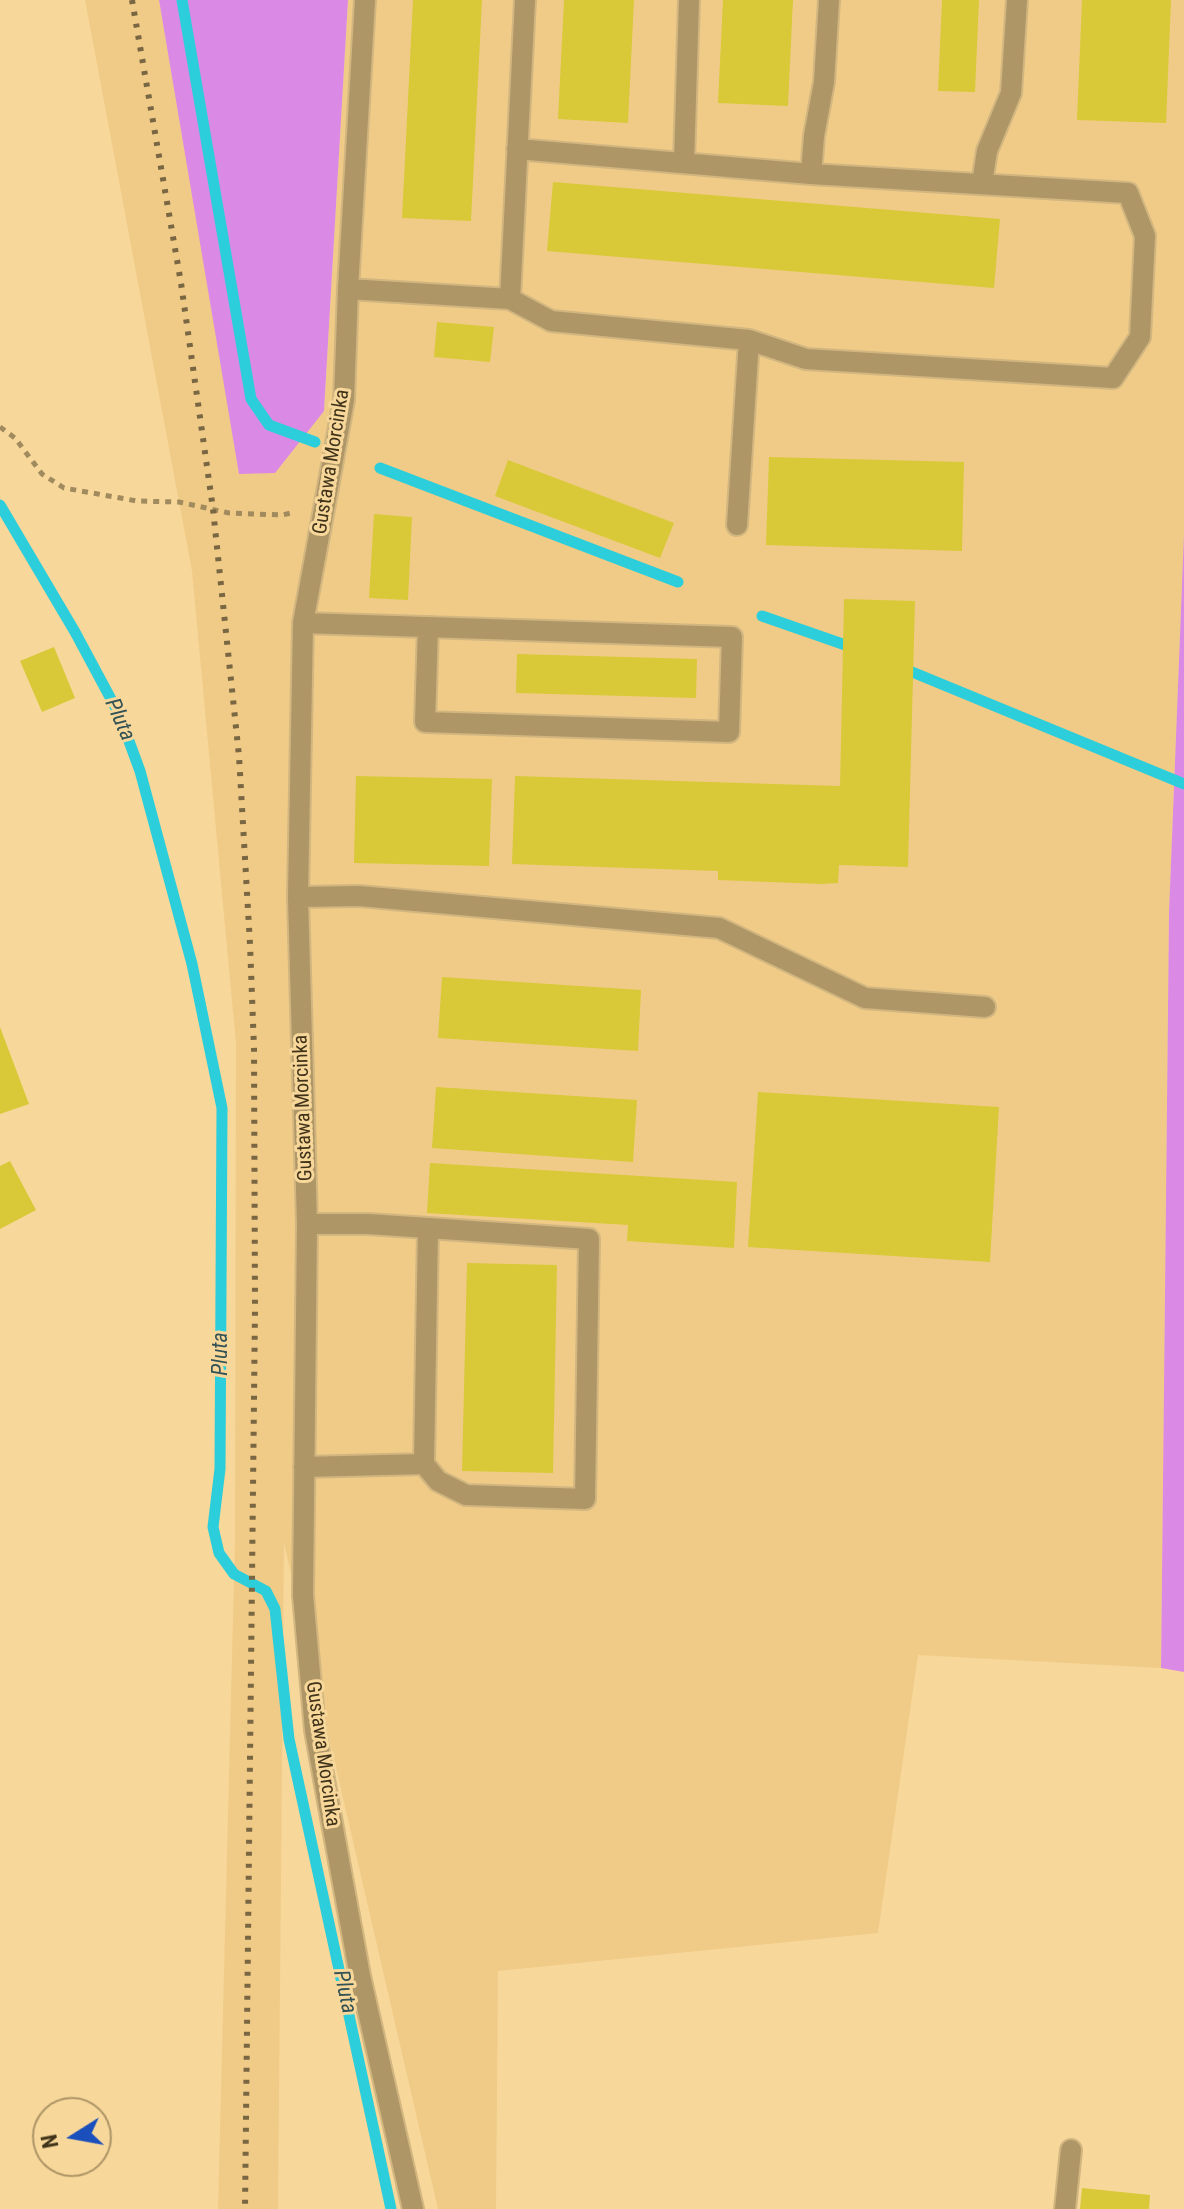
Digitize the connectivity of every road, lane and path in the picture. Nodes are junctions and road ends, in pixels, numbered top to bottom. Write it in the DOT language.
graph roads {
  1 [pos="365,0"];
  2 [pos="525,0"];
  3 [pos="689,0"];
  4 [pos="829,0"];
  5 [pos="1017,0"];
  6 [pos="517,149"];
  7 [pos="684,163"];
  8 [pos="811,174"];
  9 [pos="982,183"];
  10 [pos="348,289"];
  11 [pos="510,299"];
  12 [pos="749,340"];
  13 [pos="0,427"];
  14 [pos="327,505"];
  15 [pos="737,525"];
  16 [pos="303,623"];
  17 [pos="428,627"];
  18 [pos="298,897"];
  19 [pos="985,1007"];
  20 [pos="307,1224"];
  21 [pos="428,1228"];
  22 [pos="424,1464"];
  23 [pos="304,1467"];
  24 [pos="1071,2150"];
  25 [pos="413,2209"];
  26 [pos="1065,2209"];
  1 -- 10 [label="street, Gustawa Morcinka"];
  2 -- 6 [label="street"];
  3 -- 7 [label="street"];
  4 -- 8 [label="street"];
  5 -- 9 [label="street"];
  6 -- 7 [label="street"];
  6 -- 11 [label="street"];
  7 -- 8 [label="street"];
  8 -- 9 [label="street"];
  9 -- 12 [label="street"];
  10 -- 11 [label="street"];
  10 -- 14 [label="street, Gustawa Morcinka"];
  11 -- 12 [label="street"];
  12 -- 15 [label="street"];
  13 -- 14 [label="path"];
  14 -- 16 [label="street, Gustawa Morcinka"];
  16 -- 17 [label="street"];
  16 -- 18 [label="street, Gustawa Morcinka"];
  17 -- 17 [label="street"];
  18 -- 19 [label="street"];
  18 -- 20 [label="street, Gustawa Morcinka"];
  20 -- 21 [label="street"];
  20 -- 23 [label="street, Gustawa Morcinka"];
  21 -- 22 [label="street"];
  21 -- 22 [label="street"];
  22 -- 23 [label="street"];
  23 -- 25 [label="street, Gustawa Morcinka"];
  24 -- 26 [label="street"];
}
